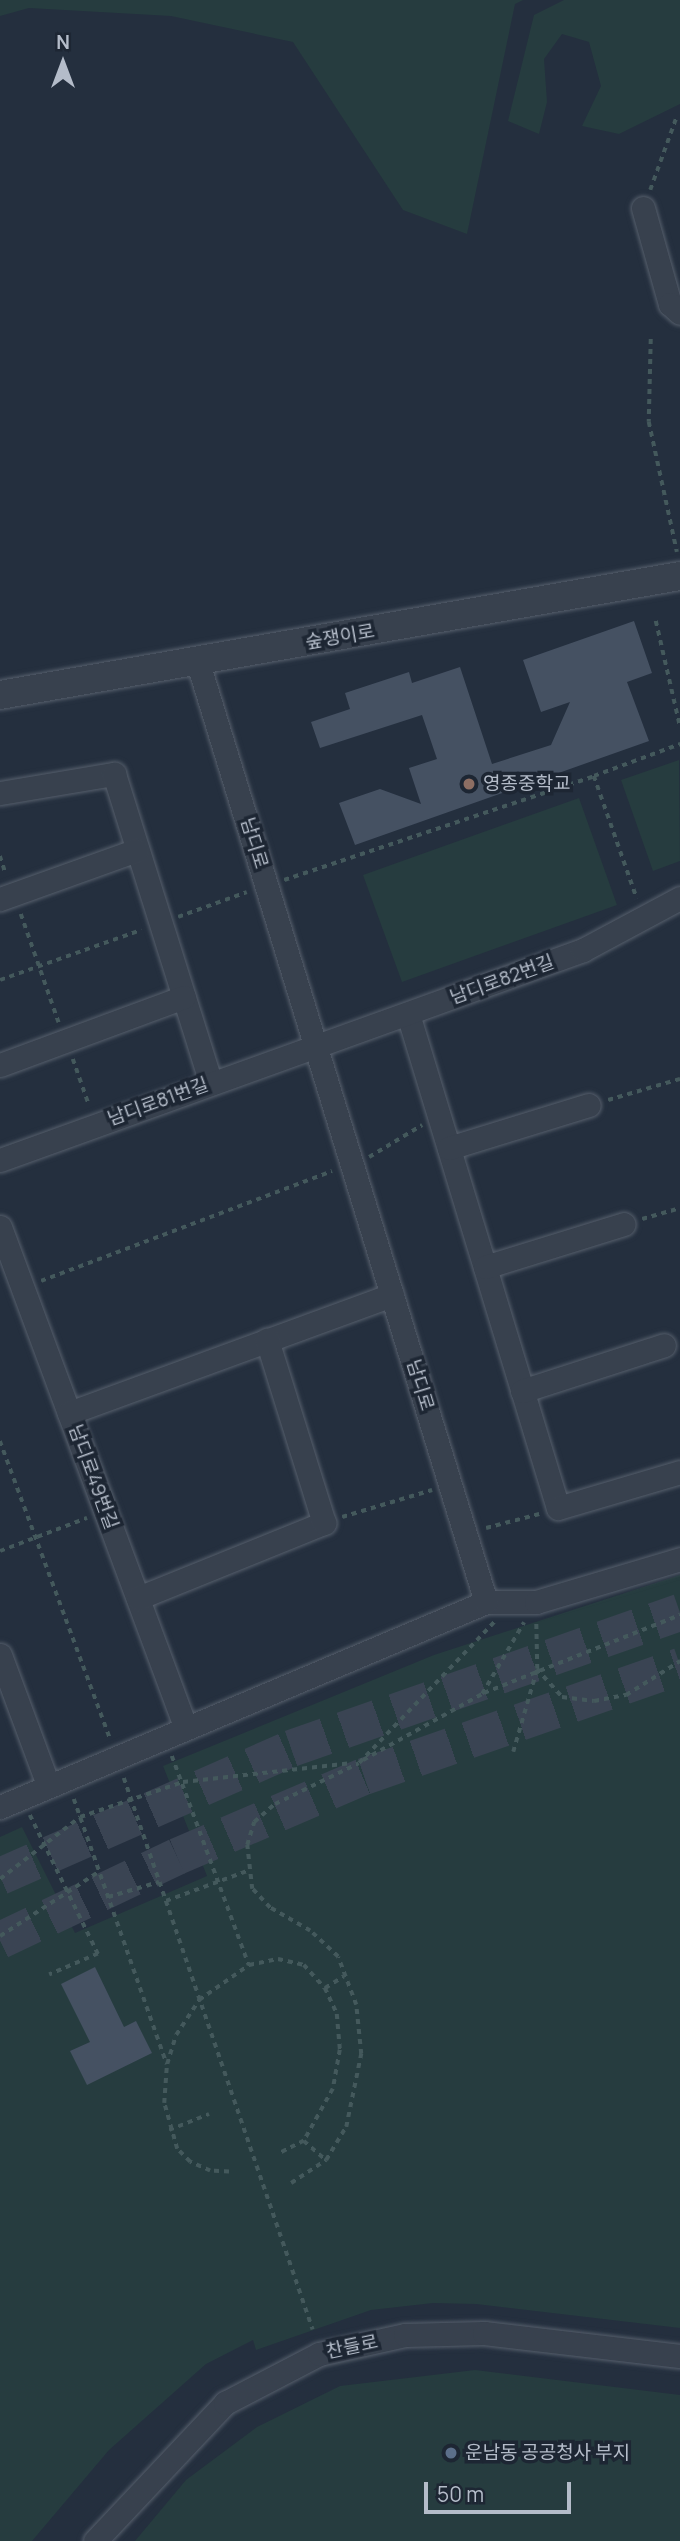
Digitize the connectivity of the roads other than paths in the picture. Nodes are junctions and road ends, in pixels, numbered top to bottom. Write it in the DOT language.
graph roads {
  1 [pos="643,208"];
  2 [pos="680,313"];
  3 [pos="680,576"];
  4 [pos="198,663"];
  5 [pos="0,695"];
  6 [pos="0,793"];
  7 [pos="137,850"];
  8 [pos="9,895"];
  9 [pos="680,898"];
  10 [pos="184,997"];
  11 [pos="408,1014"];
  12 [pos="316,1044"];
  13 [pos="0,1065"];
  14 [pos="211,1083"];
  15 [pos="589,1105"];
  16 [pos="449,1149"];
  17 [pos="0,1160"];
  18 [pos="624,1224"];
  19 [pos="0,1227"];
  20 [pos="485,1267"];
  21 [pos="392,1294"];
  22 [pos="267,1340"];
  23 [pos="664,1345"];
  24 [pos="522,1391"];
  25 [pos="69,1413"];
  26 [pos="680,1472"];
  27 [pos="680,1559"];
  28 [pos="138,1598"];
  29 [pos="486,1602"];
  30 [pos="0,1655"];
  31 [pos="185,1726"];
  32 [pos="57,1781"];
  33 [pos="0,1807"];
  34 [pos="680,2356"];
  35 [pos="95,2541"];
  1 -- 2 [label="street"];
  3 -- 4 [label="street, 숲쟁이로"];
  4 -- 5 [label="street, 숲쟁이로"];
  4 -- 12 [label="street, 남디로"];
  6 -- 7 [label="street"];
  7 -- 8 [label="street"];
  7 -- 10 [label="street"];
  9 -- 11 [label="street, 남디로82번길"];
  10 -- 13 [label="street"];
  10 -- 14 [label="street"];
  11 -- 12 [label="street, 남디로82번길"];
  11 -- 16 [label="street"];
  12 -- 14 [label="street, 남디로81번길"];
  12 -- 21 [label="street, 남디로"];
  14 -- 17 [label="street, 남디로81번길"];
  15 -- 16 [label="street"];
  16 -- 20 [label="street"];
  18 -- 20 [label="street"];
  19 -- 25 [label="street, 남디로49번길"];
  20 -- 24 [label="street"];
  21 -- 22 [label="street"];
  21 -- 29 [label="street, 남디로"];
  22 -- 25 [label="street"];
  22 -- 28 [label="street"];
  23 -- 24 [label="street"];
  24 -- 26 [label="street"];
  25 -- 28 [label="street, 남디로49번길"];
  27 -- 29 [label="street"];
  28 -- 31 [label="street, 남디로49번길"];
  29 -- 31 [label="street"];
  30 -- 32 [label="street"];
  31 -- 32 [label="street"];
  32 -- 33 [label="street"];
  34 -- 35 [label="street, 찬들로"];
}
